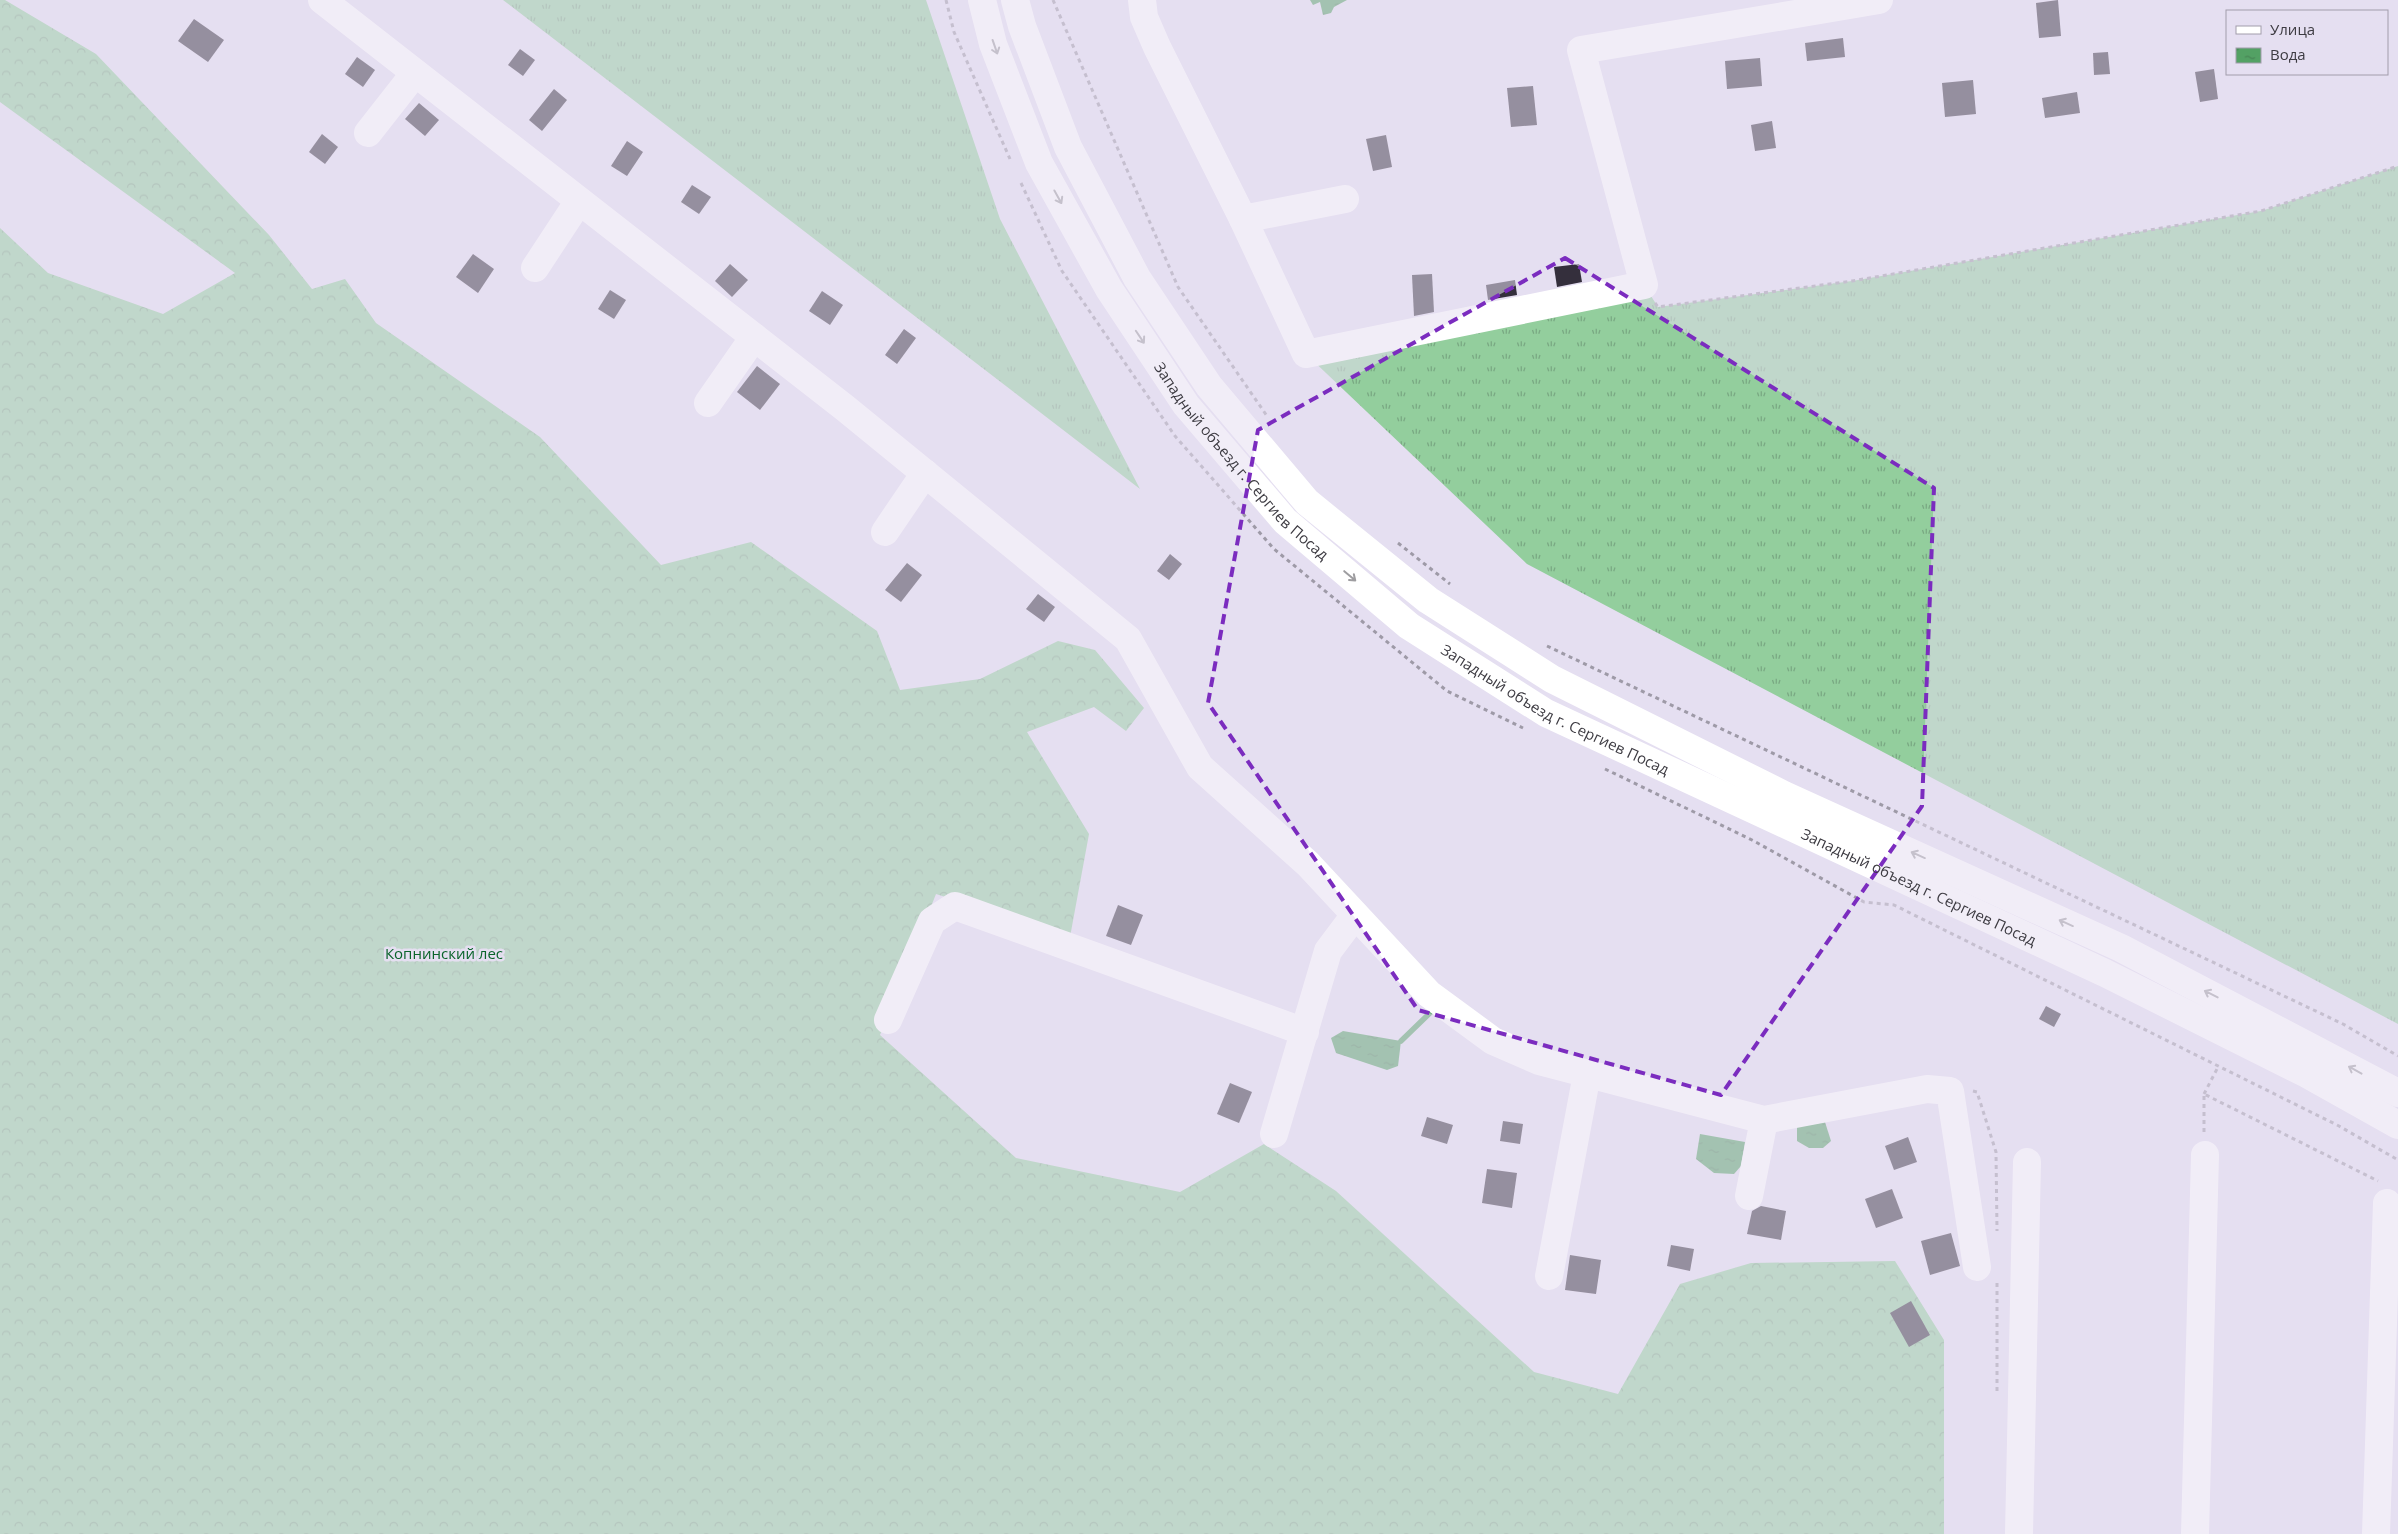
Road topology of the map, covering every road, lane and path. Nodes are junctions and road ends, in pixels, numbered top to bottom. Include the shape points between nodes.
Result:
1 (322, 0) edge
2 (982, 0) edge
3 (1015, 0) edge
4 (1053, 0) edge
5 (1142, 0) edge
6 (1879, 0) edge
7 (415, 73) junction
8 (368, 133) dead end
9 (2398, 166) edge
10 (1345, 199) dead end
11 (580, 201) junction
12 (1243, 219) junction
13 (535, 268) dead end
14 (1644, 285) junction
15 (754, 337) junction
16 (708, 403) dead end
17 (1269, 419) dead end
18 (925, 473) junction
19 (885, 532) dead end
20 (1394, 540) dead end
21 (1455, 588) dead end
22 (1544, 645) dead end
23 (1355, 914) junction
24 (2048, 983) dead end
25 (888, 1020) dead end
26 (1304, 1032) junction
27 (2398, 1056) edge
28 (2218, 1066) junction
29 (1587, 1074) junction
30 (1950, 1091) junction
31 (2398, 1093) edge
32 (2204, 1094) junction
33 (1764, 1120) junction
34 (2398, 1125) edge
35 (1274, 1134) dead end
36 (2205, 1154) joint
37 (2398, 1160) edge
38 (2027, 1162) dead end
39 (1749, 1196) dead end
40 (2387, 1203) joint
41 (1997, 1238) dead end
42 (1987, 1272) joint
43 (1549, 1276) dead end
44 (1997, 1400) dead end
45 (2019, 1534) edge
46 (2195, 1534) edge
47 (2376, 1534) edge

1 - 7 main road
2 -> 34 main road, Западный объезд г. Сергиев Посад via 993,44 1039,163 1109,289 1186,405 1284,521 1409,626 1546,713 2105,973 2307,1074
31 -> 3 main road, Западный объезд г. Сергиев Посад via 2121,948 1784,794 1552,679 1428,600 1307,502 1209,386 1137,278 1068,147
4 - 17 path via 1178,287
5 - 12 main road via 1144,17 1157,47
6 - 14 main road via 1581,50
7 - 8 main road
7 - 11 main road
9 - 14 path via 2261,211 1852,281 1658,307
10 - 12 main road
11 - 13 main road
11 - 15 main road
12 - 14 main road via 1306,354
15 - 16 main road
15 - 18 main road
18 - 19 main road
18 - 23 main road via 1128,639 1200,767 1308,864
20 - 21 path
22 - 27 path via 2343,1024
23 - 26 main road via 1328,951
23 - 29 main road via 1429,994 1493,1041 1539,1061
24 - 28 path
25 - 26 main road via 932,921 955,906
26 - 35 main road
28 - 32 path
28 - 37 path via 2339,1126
29 - 33 main road
29 - 43 main road
30 - 33 main road via 1927,1089
30 - 41 path via 1960,1088 1977,1092 1996,1152
30 - 42 main road
32 - 36 path
32 - 40 path via 2385,1185
33 - 39 main road
36 - 46 main road
38 - 45 main road
40 - 47 main road
42 - 44 path

